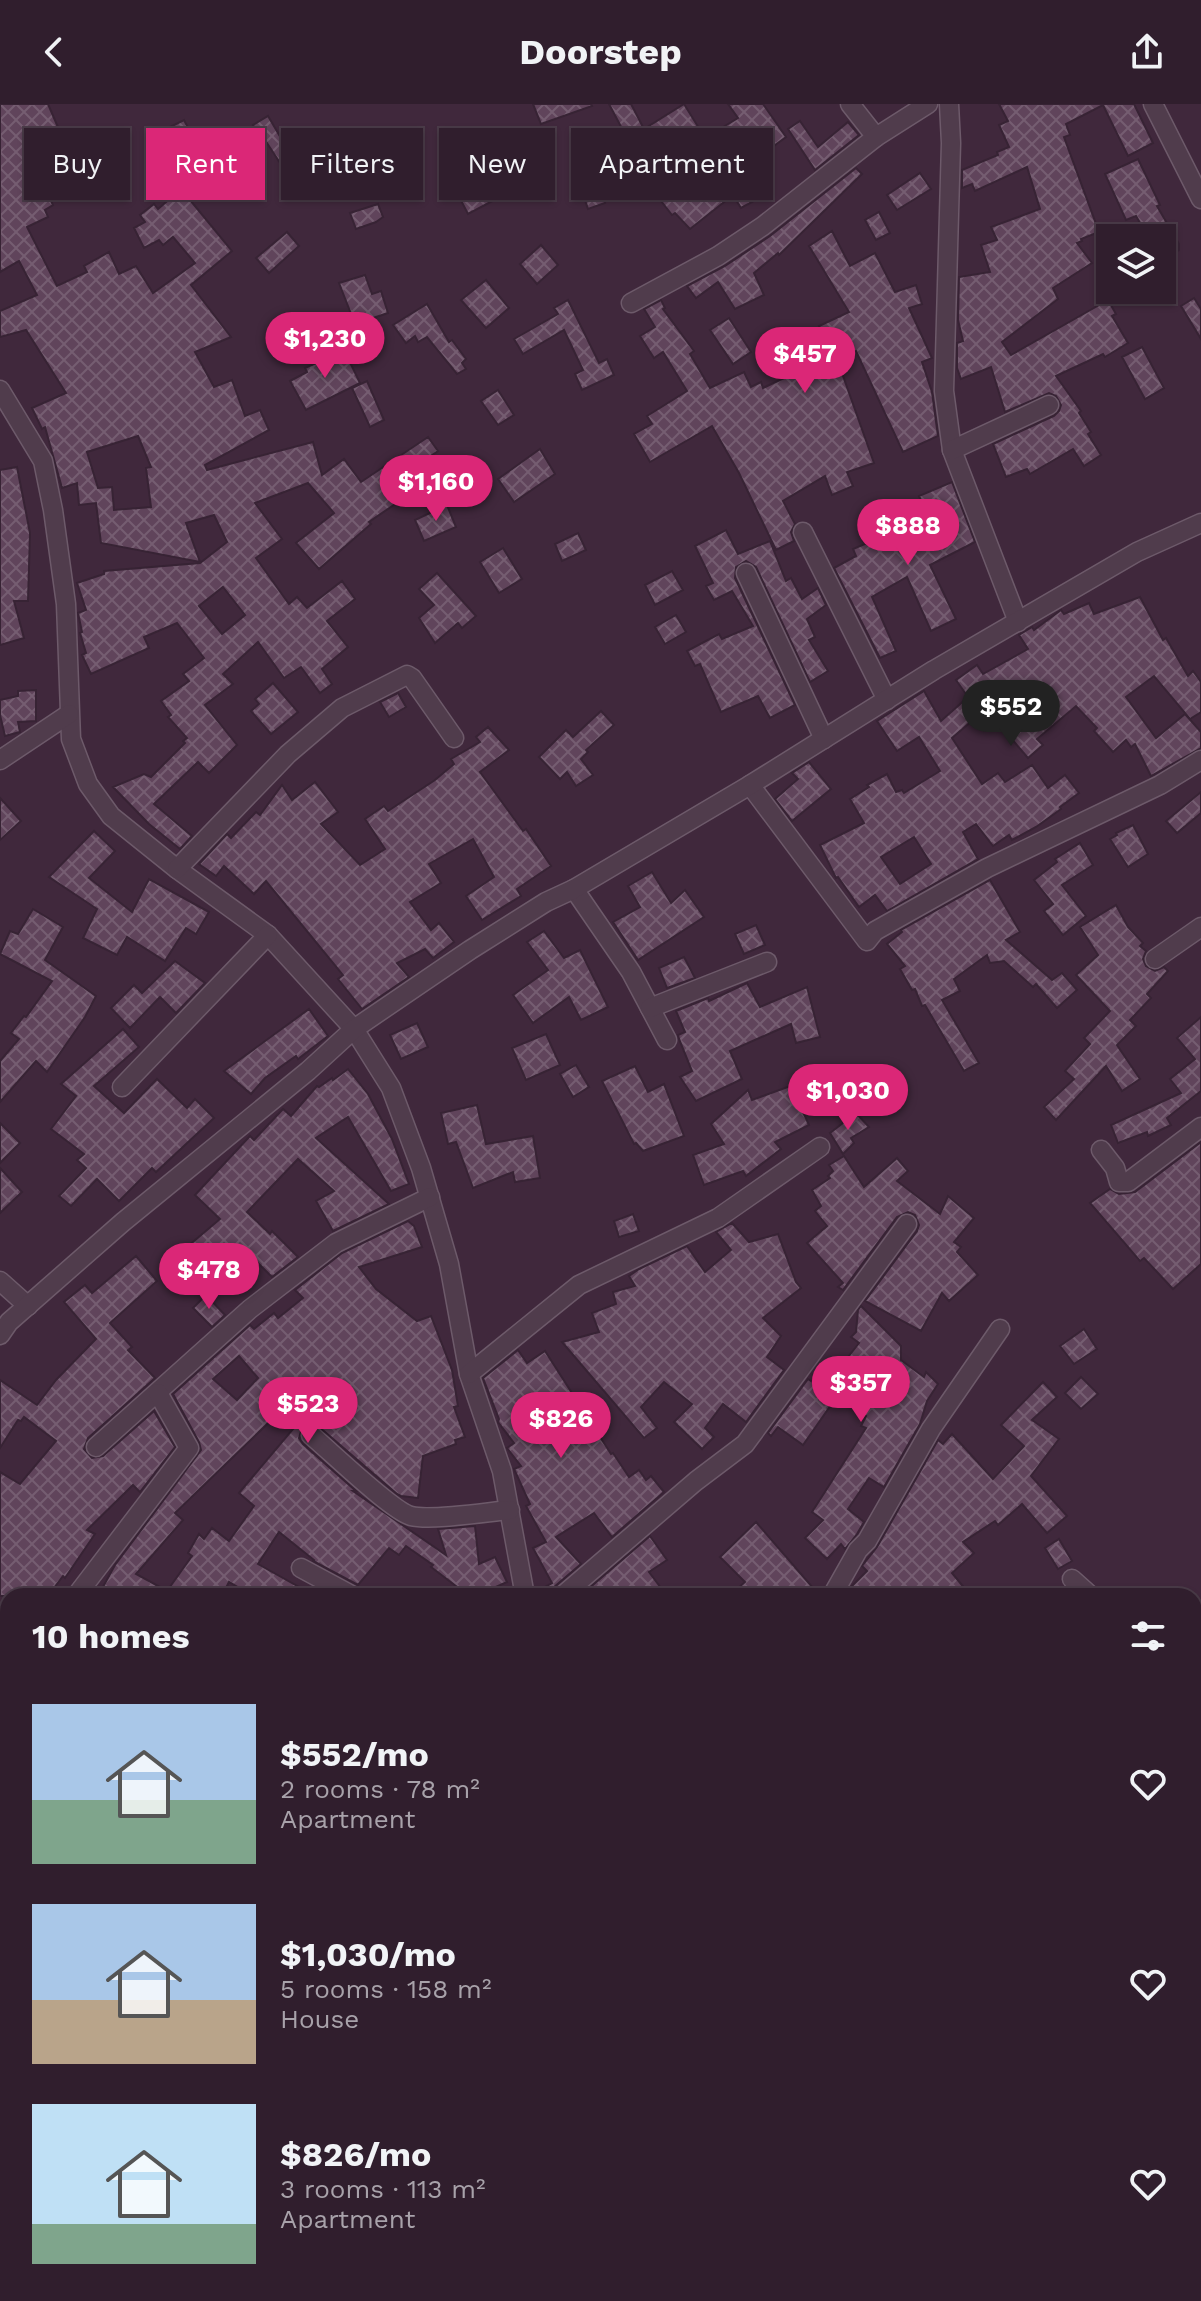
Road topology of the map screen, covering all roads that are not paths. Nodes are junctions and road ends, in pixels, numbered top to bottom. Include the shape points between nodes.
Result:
1 (850, 104) edge
2 (928, 104) edge
3 (949, 104) edge
4 (1153, 104) edge
5 (876, 137) junction
6 (1201, 199) edge
7 (631, 303) dead end
8 (0, 390) edge
9 (1049, 405) dead end
10 (952, 450) junction
11 (1201, 523) edge
12 (803, 532) dead end
13 (746, 573) dead end
14 (1018, 622) junction
15 (887, 700) junction
16 (69, 714) junction
17 (454, 738) dead end
18 (824, 739) junction
19 (0, 760) edge
20 (1201, 760) edge
21 (750, 785) junction
22 (177, 869) junction
23 (574, 889) junction
24 (1201, 927) edge
25 (268, 935) junction
26 (1155, 959) dead end
27 (767, 962) dead end
28 (650, 1008) junction
29 (354, 1029) junction
30 (667, 1040) dead end
31 (122, 1087) dead end
32 (1201, 1127) edge
33 (820, 1147) dead end
34 (1101, 1150) dead end
35 (430, 1197) junction
36 (907, 1224) dead end
37 (0, 1281) edge
38 (28, 1306) junction
39 (1000, 1329) dead end
40 (0, 1335) edge
41 (469, 1374) junction
42 (158, 1393) junction
43 (311, 1435) dead end
44 (96, 1447) dead end
45 (510, 1510) junction
46 (301, 1568) dead end
47 (1072, 1579) dead end
48 (82, 1588) edge
49 (338, 1588) edge
50 (524, 1588) edge
51 (571, 1588) edge
52 (837, 1588) edge
53 (1082, 1588) edge

1 - 5 street
2 - 5 street
3 - 10 street via 944,391
4 - 6 street
5 - 7 street via 763,226
8 - 16 street via 43,461 51,498 66,604
9 - 10 street
10 - 14 street
11 - 14 street via 1137,552
12 - 15 street
13 - 18 street
14 - 15 street
15 - 18 street
16 - 19 street
16 - 22 street via 71,739 88,784 111,816
17 - 22 street via 407,675 342,708 288,754
18 - 21 street
20 - 21 street via 987,868 875,931 867,941
21 - 23 street
22 - 25 street
23 - 28 street
23 - 29 street via 470,950
24 - 26 street
25 - 29 street
25 - 31 street
27 - 28 street
28 - 30 street
29 - 35 street via 391,1088
29 - 38 street
32 - 34 street via 1128,1182 1119,1182
33 - 41 street via 718,1218 579,1285
35 - 41 street via 449,1264
35 - 42 street via 336,1243 250,1309
36 - 51 street via 745,1444
37 - 38 street
38 - 40 street
39 - 52 street via 931,1429
41 - 45 street
42 - 44 street
42 - 48 street via 189,1448
43 - 45 street via 411,1516
45 - 50 street
46 - 49 street
47 - 53 street

